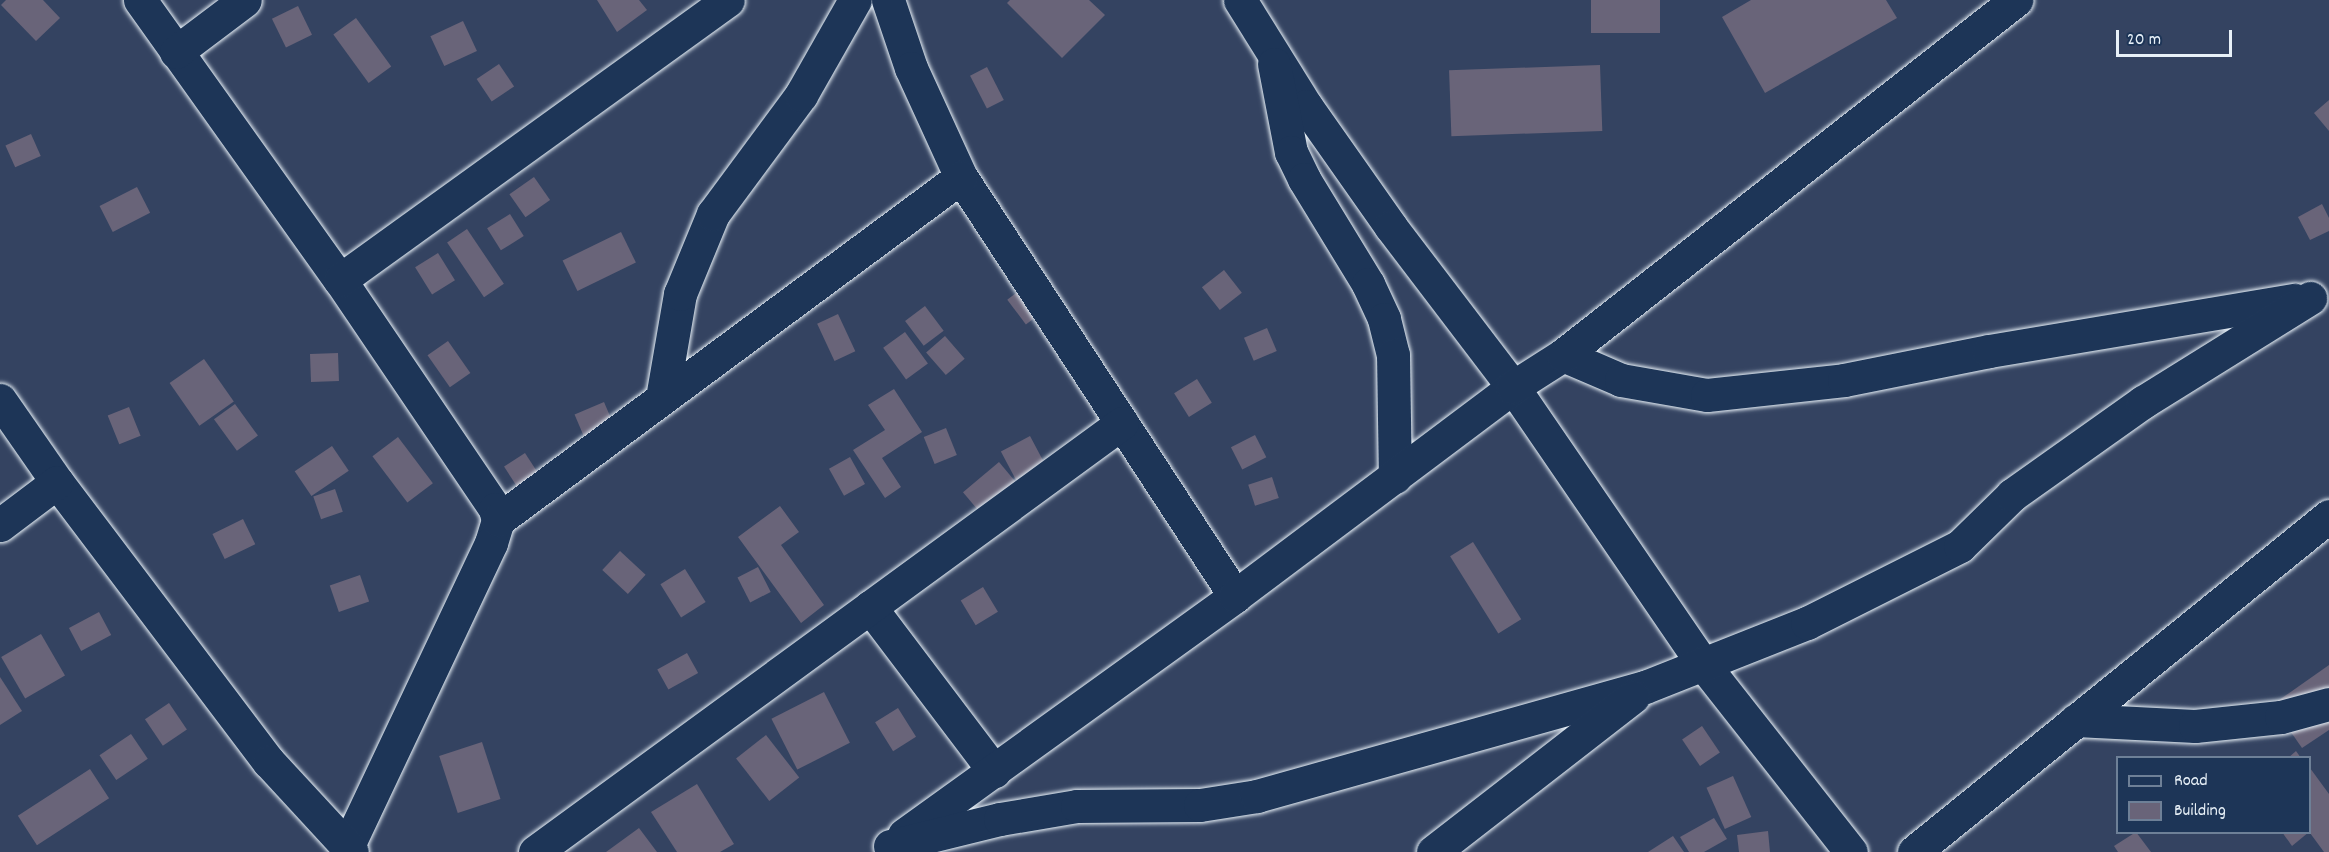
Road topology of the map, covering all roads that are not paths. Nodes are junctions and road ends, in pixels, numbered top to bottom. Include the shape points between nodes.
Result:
1 (140, 0) edge
2 (245, 0) edge
3 (728, 0) edge
4 (855, 0) edge
5 (888, 0) edge
6 (1240, 0) edge
7 (2016, 0) edge
8 (1272, 50) junction
9 (176, 52) junction
10 (961, 177) junction
11 (340, 280) junction
12 (2319, 295) edge
13 (1563, 355) junction
14 (1513, 387) junction
15 (662, 398) junction
16 (0, 400) edge
17 (1122, 423) junction
18 (1395, 477) junction
19 (57, 482) junction
20 (2329, 516) edge
21 (498, 520) junction
22 (0, 525) edge
23 (1236, 596) junction
24 (870, 607) junction
25 (1703, 664) junction
26 (1645, 687) junction
27 (2329, 704) edge
28 (2076, 720) junction
29 (994, 771) junction
30 (350, 849) edge
31 (885, 849) edge
32 (535, 852) edge
33 (1433, 852) edge
34 (1851, 852) edge
35 (1914, 852) edge

1 - 9 street
2 - 9 street
3 - 11 street
4 - 15 street via 801,95 713,214 680,294
5 - 10 street via 911,68
6 - 8 street
7 - 13 street
8 - 14 street via 1391,227
8 - 18 street via 1291,152 1368,284 1384,319 1393,355
9 - 11 street
10 - 15 street
10 - 17 street
11 - 21 street via 495,509
12 - 13 street via 1989,351 1844,380 1707,394 1622,380
12 - 25 street via 2143,402 2012,495 1960,546 1807,623
13 - 14 street
14 - 18 street
14 - 25 street
15 - 21 street
16 - 19 street
17 - 23 street
17 - 24 street
18 - 23 street
19 - 22 street
19 - 30 street via 269,762
20 - 28 street
21 - 30 street via 491,543
23 - 29 street
24 - 29 street
24 - 32 street
25 - 26 street
25 - 34 street
26 - 31 street via 1257,796 1200,805 1077,806 1000,819
26 - 33 street
27 - 28 street via 2281,717 2194,726
28 - 35 street
29 - 31 street

